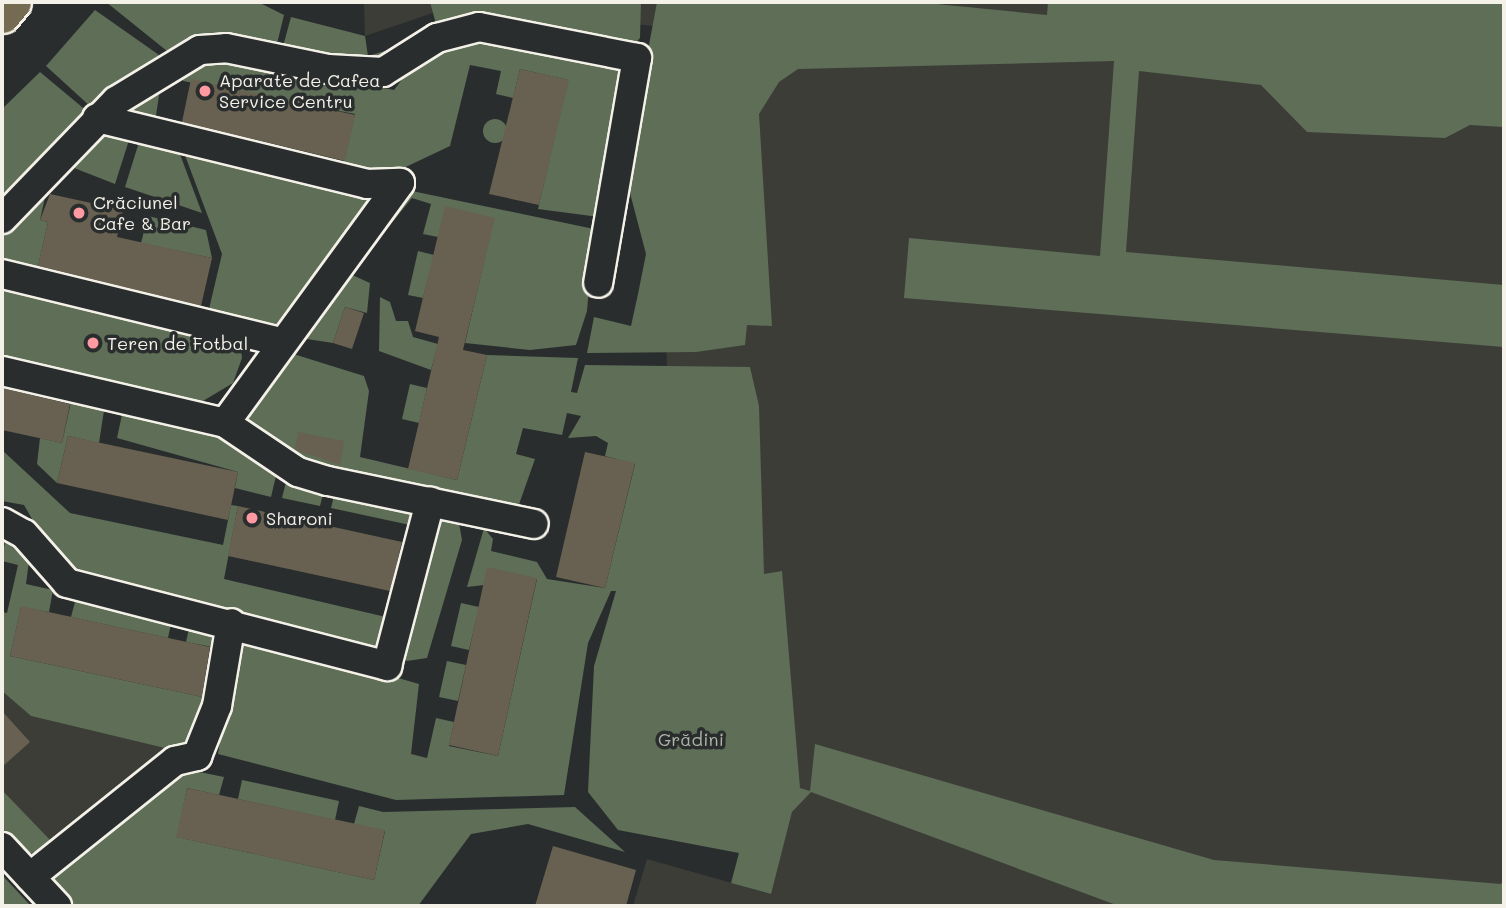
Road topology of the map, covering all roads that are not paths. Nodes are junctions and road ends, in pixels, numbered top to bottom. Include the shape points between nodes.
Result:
1 (13, 2) edge
2 (2, 15) edge
3 (97, 118) junction
4 (2, 219) edge
5 (2, 274) edge
6 (598, 283) dead end
7 (280, 342) junction
8 (2, 371) edge
9 (225, 423) junction
10 (430, 502) junction
11 (2, 522) edge
12 (534, 524) dead end
13 (231, 623) junction
14 (2, 847) edge
15 (30, 877) junction
16 (57, 906) edge

1 - 2 main road
3 - 4 street
3 - 6 street via 139,84 200,50 383,72 437,38 479,27 637,58
3 - 7 street via 368,184 400,183
5 - 7 street
7 - 9 street
8 - 9 street
9 - 10 street via 298,472
10 - 12 street
10 - 13 street via 387,666
11 - 13 street via 24,534 67,583
13 - 15 street via 217,706 197,756 175,761
14 - 15 street
15 - 16 street

